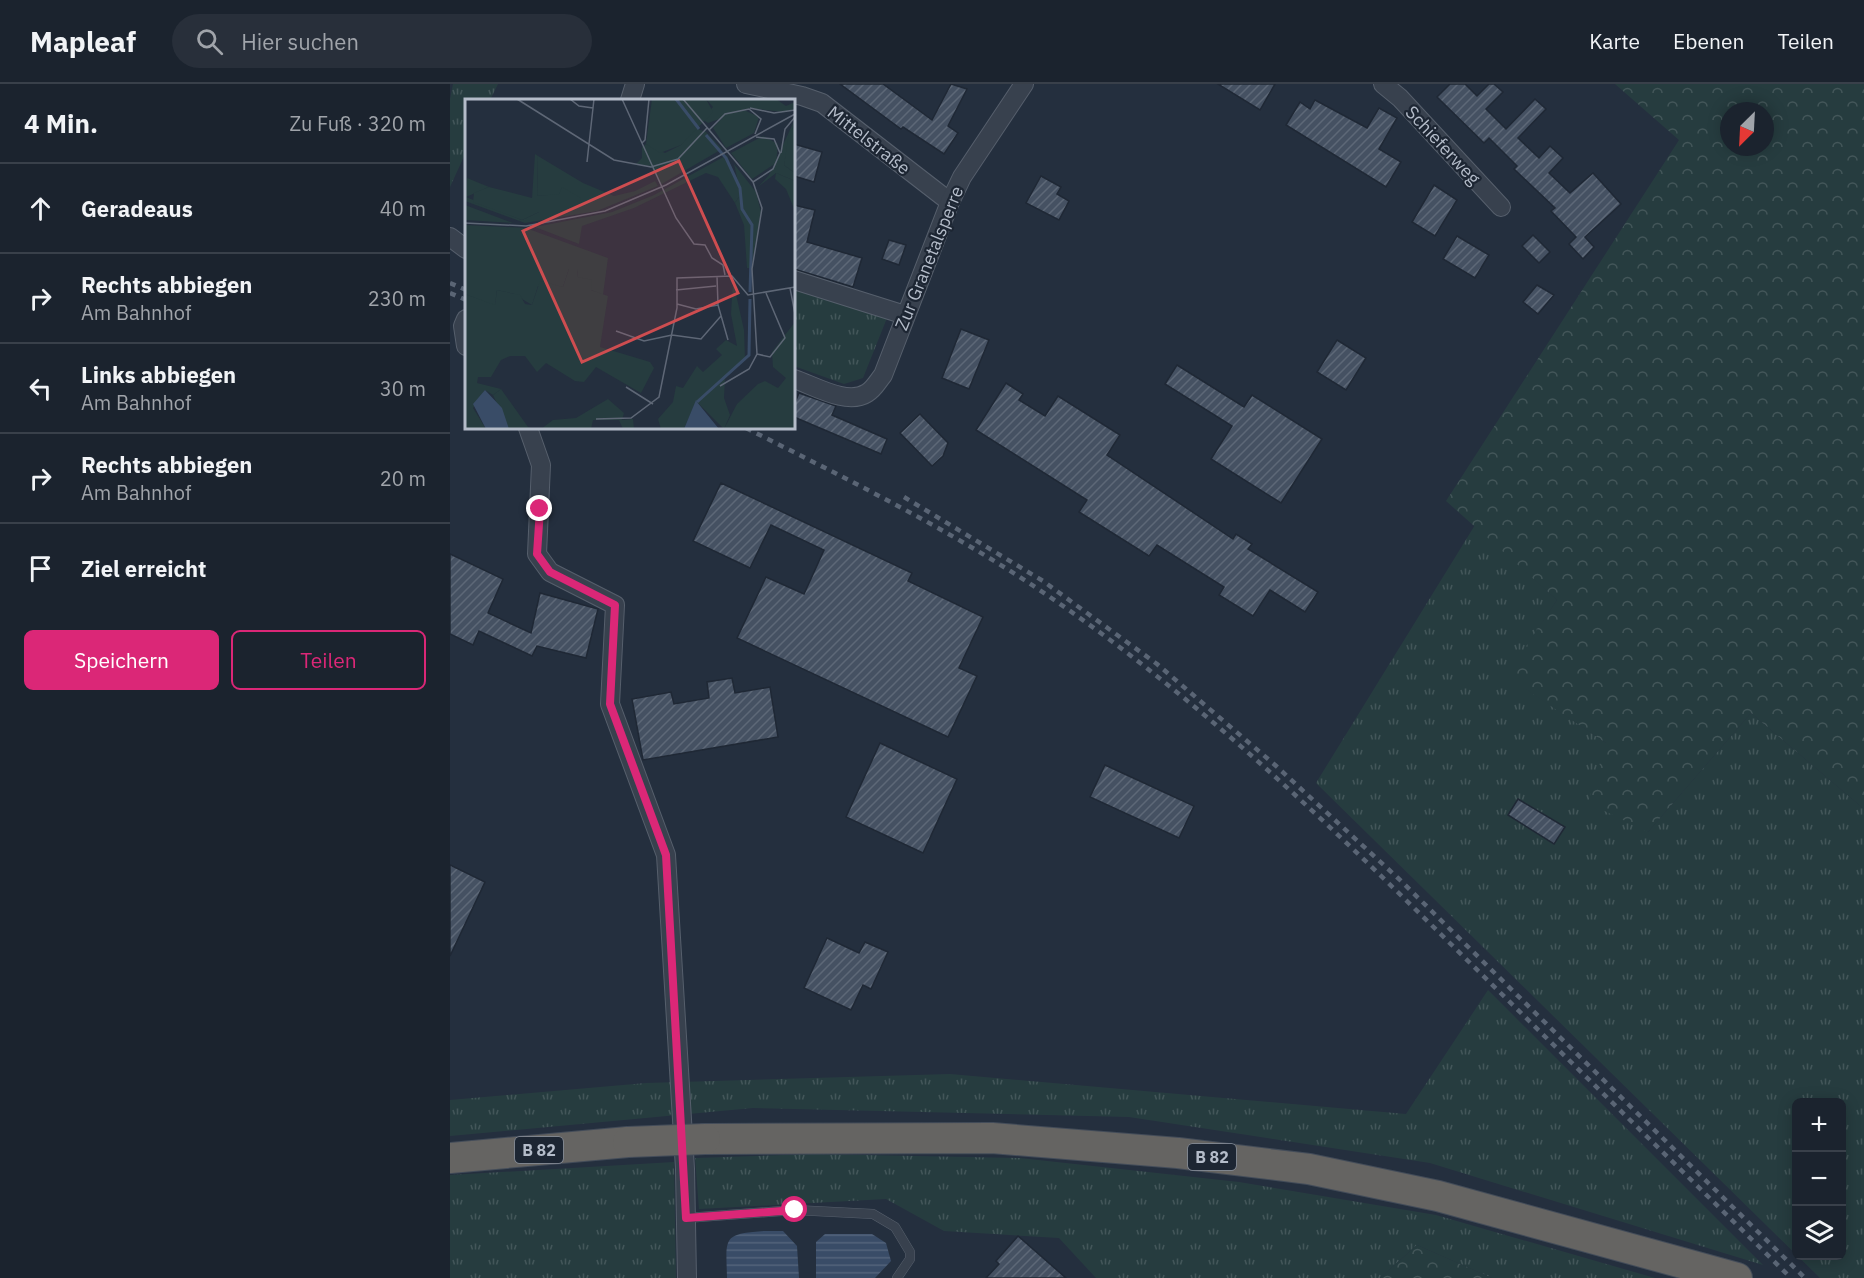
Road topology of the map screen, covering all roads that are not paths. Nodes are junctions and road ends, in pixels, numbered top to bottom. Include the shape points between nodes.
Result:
1 (635, 84) edge
2 (746, 84) edge
3 (1024, 84) edge
4 (1383, 84) edge
5 (630, 99) edge
6 (950, 202) junction
7 (1501, 207) dead end
8 (450, 237) edge
9 (465, 248) edge
10 (795, 280) edge
11 (905, 315) junction
12 (465, 321) edge
13 (465, 339) edge
14 (795, 379) edge
15 (528, 429) edge
16 (450, 1158) edge
17 (686, 1218) junction
18 (687, 1278) edge
19 (897, 1278) edge
20 (1737, 1278) edge

1 - 5 street
2 - 6 street, Mittelstraße via 822,103
3 - 6 street, Zur Granetalsperre via 962,177
4 - 7 street, Schieferweg
6 - 11 street, Zur Granetalsperre
8 - 9 street
10 - 11 street
11 - 14 street, Zur Granetalsperre via 883,375 870,392 859,398
12 - 13 street
15 - 17 street via 541,465 537,554 550,572 615,605 610,704 666,855
16 - 20 highway, B 82, bridge via 705,1139 992,1138 1178,1153 1309,1169 1438,1196
17 - 18 street
17 - 19 lane via 795,1210 873,1214 895,1227 910,1252 910,1259

